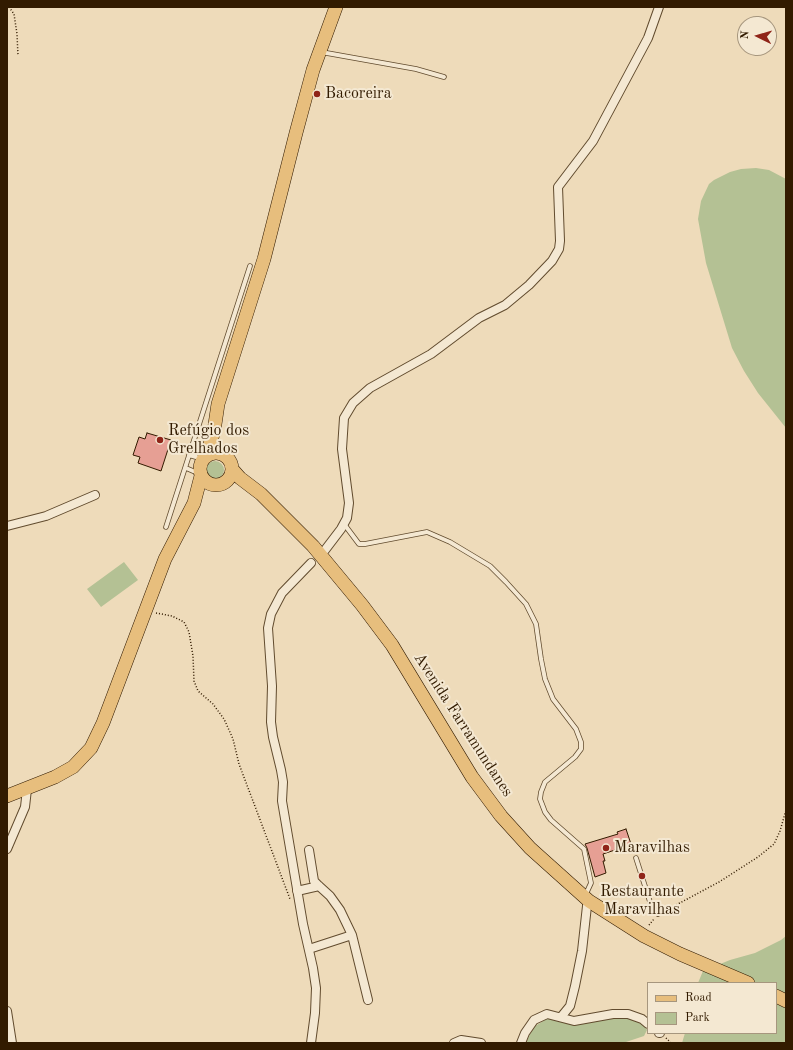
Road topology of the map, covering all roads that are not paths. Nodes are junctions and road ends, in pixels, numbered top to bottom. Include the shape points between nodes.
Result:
1 (336, 7) edge
2 (659, 7) edge
3 (319, 52) junction
4 (444, 77) dead end
5 (250, 266) dead end
6 (215, 424) junction
7 (189, 455) junction
8 (226, 456) junction
9 (205, 458) junction
10 (186, 468) junction
11 (232, 469) junction
12 (201, 475) junction
13 (221, 484) junction
14 (252, 488) junction
15 (95, 496) dead end
16 (186, 517) junction
17 (344, 524) junction
18 (7, 526) edge
19 (166, 527) dead end
20 (325, 550) dead end
21 (311, 563) dead end
22 (27, 789) junction
23 (7, 796) edge
24 (7, 849) edge
25 (309, 850) dead end
26 (636, 858) dead end
27 (319, 886) junction
28 (297, 891) junction
29 (587, 899) junction
30 (658, 914) road end
31 (352, 935) junction
32 (309, 949) junction
33 (746, 982) edge
34 (777, 996) edge
35 (368, 1000) dead end
36 (786, 1001) edge
37 (7, 1012) edge
38 (561, 1017) junction
39 (647, 1023) edge
40 (12, 1043) edge
41 (311, 1043) edge
42 (454, 1043) edge
43 (481, 1043) edge
44 (521, 1043) edge

1 - 3 main road
2 - 17 street via 648,38 593,141 558,187 560,241 552,260 505,305 479,318 431,354 370,388 353,403 344,418 342,449 349,502
3 - 4 lane via 416,69
3 - 6 main road via 264,259 218,404
5 - 7 lane
6 - 8 main road via 217,437
6 - 9 main road
7 - 9 lane
7 - 10 lane
8 - 9 main road via 216,453
8 - 11 main road
9 - 12 main road via 200,466
10 - 12 lane
10 - 19 lane
11 - 13 main road via 230,477
11 - 14 main road, Avenida Farramundanes
12 - 13 main road via 205,482
12 - 16 main road via 194,503
13 - 14 main road
13 - 16 main road
14 - 29 main road, Avenida Farramundanes via 313,546 362,605 392,645 472,777 501,816 530,848
15 - 18 street via 46,516
16 - 22 main road via 165,559 104,723 91,748 72,767
17 - 20 street
17 - 29 lane via 359,544 427,532 450,542 490,566 526,604 536,624 541,659 553,698 576,729 581,742 581,749 575,757 545,782 540,800 551,820 584,849 591,883
21 - 28 street via 282,592 271,614 268,628 272,686 271,722 282,776 282,801
22 - 23 main road
22 - 24 street via 25,807
25 - 27 street via 314,881
26 - 30 lane via 651,905
27 - 28 street
27 - 31 street via 340,910
28 - 32 street
29 - 33 main road, Avenida Farramundanes via 644,936
29 - 38 street via 582,951 575,986 570,1006
31 - 32 street
31 - 35 street
32 - 41 street via 316,988
34 - 36 main road
37 - 40 street
38 - 39 street via 574,1021 628,1014
38 - 44 street via 547,1014 534,1020
42 - 43 street via 461,1040

